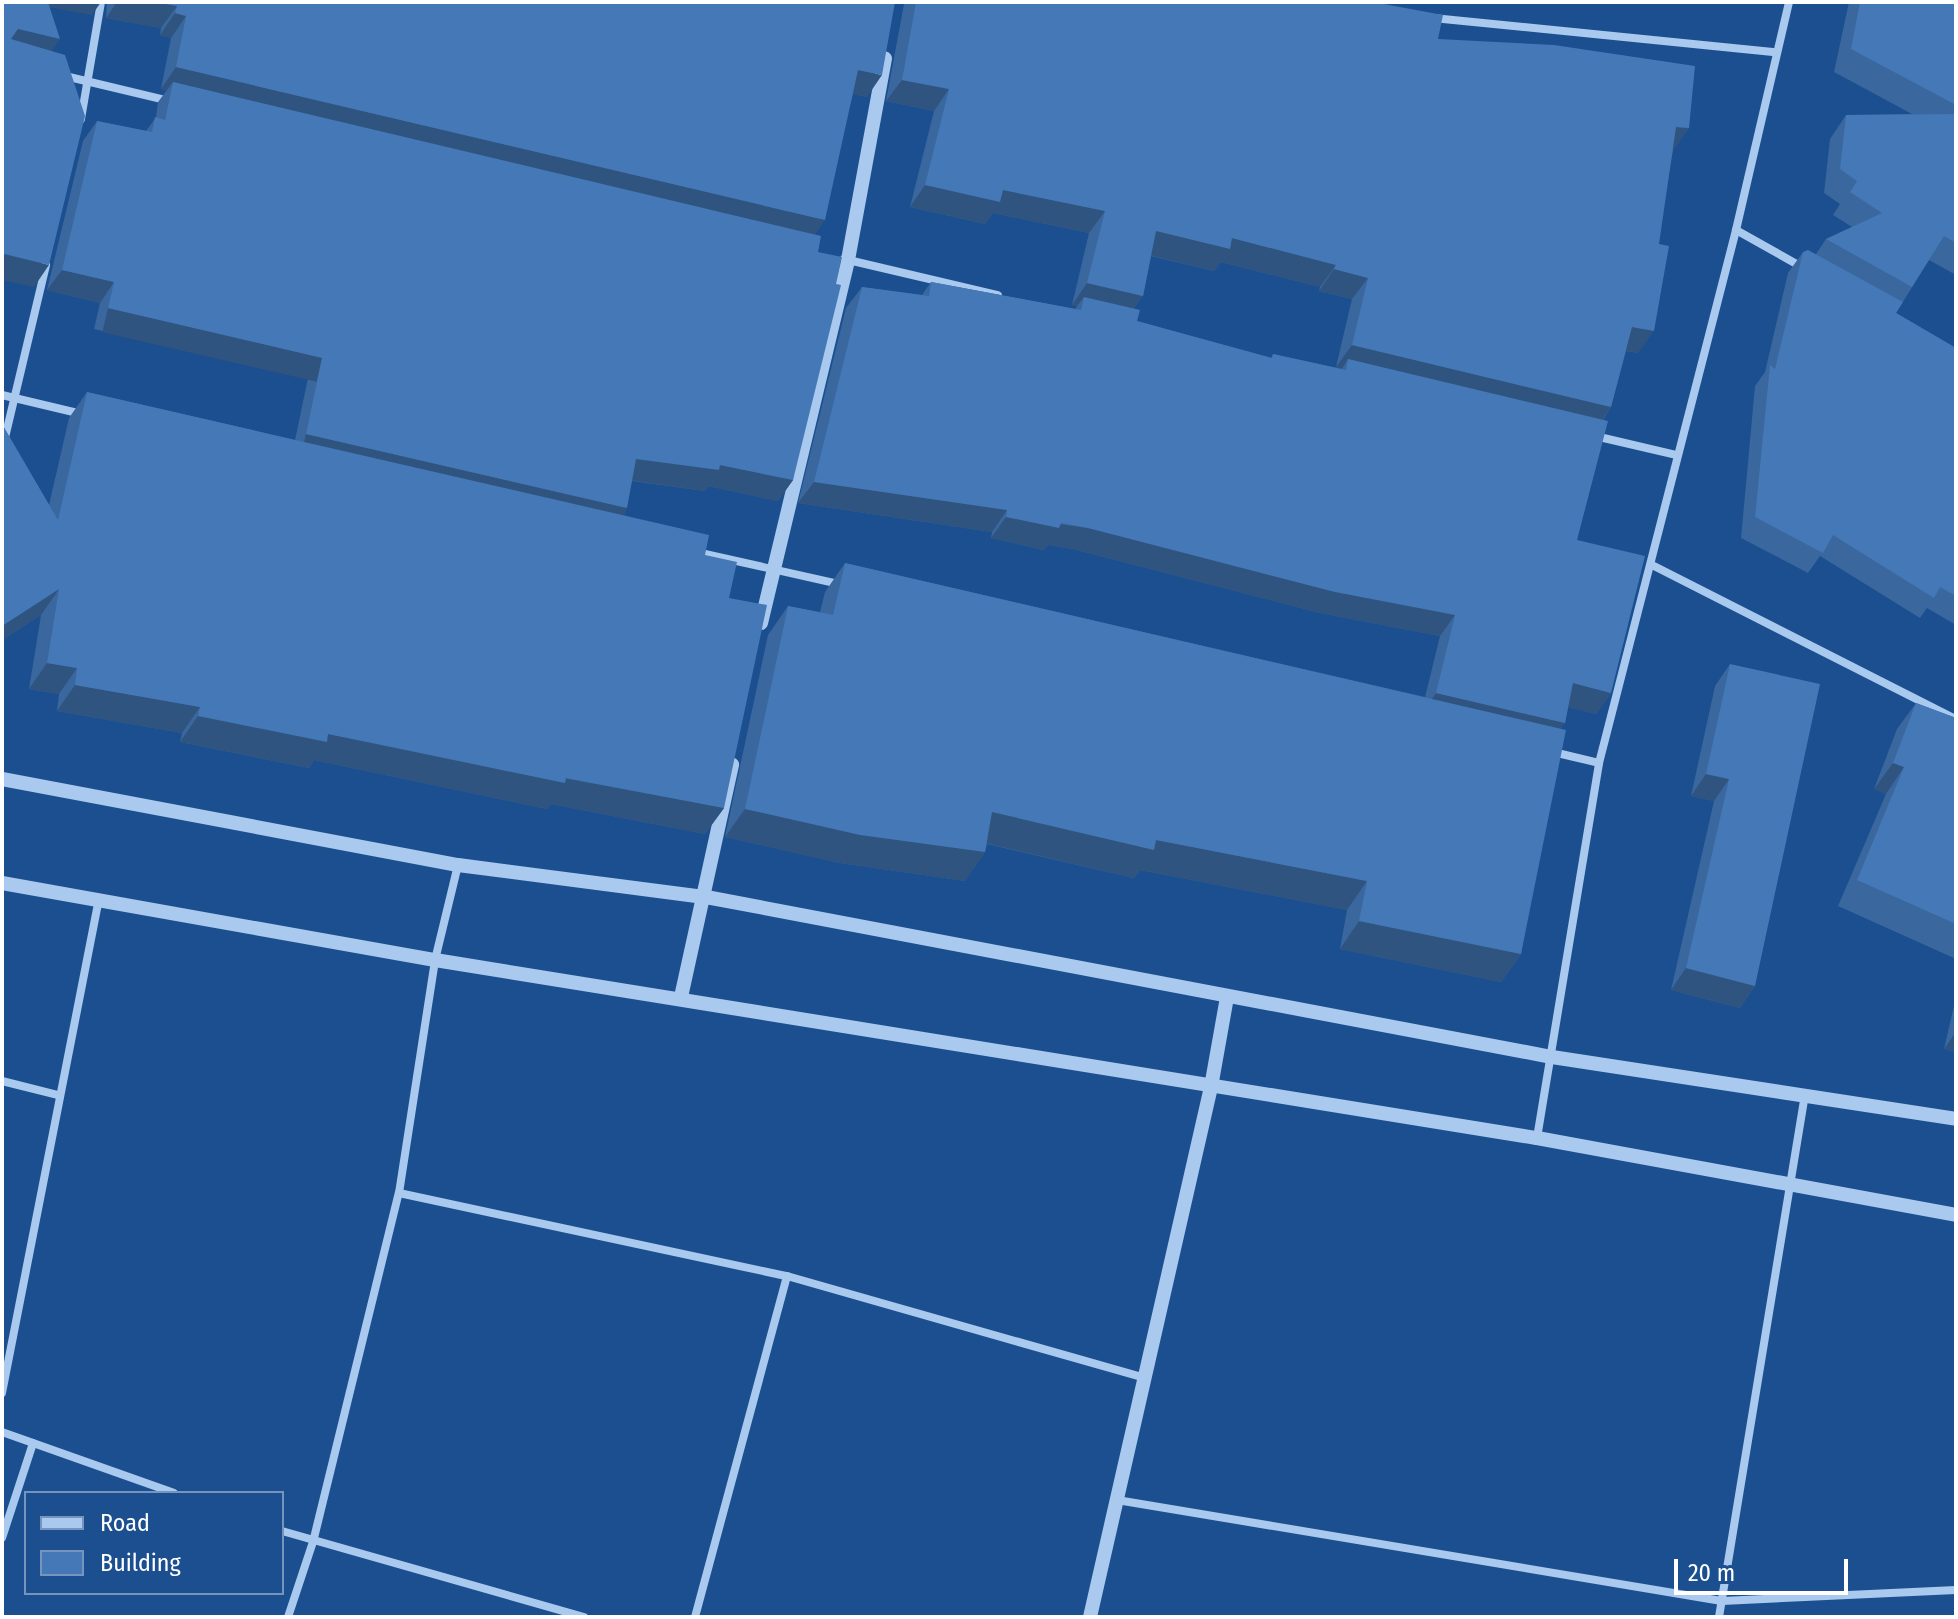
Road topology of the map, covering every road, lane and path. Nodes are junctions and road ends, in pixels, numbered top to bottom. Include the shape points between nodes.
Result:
1 (101, 2) edge
2 (1789, 2) edge
3 (1415, 16) edge
4 (887, 43) edge
5 (1775, 52) junction
6 (46, 70) edge
7 (90, 82) junction
8 (183, 104) edge
9 (79, 128) edge
10 (1736, 230) junction
11 (50, 248) edge
12 (832, 256) edge
13 (848, 260) junction
14 (1819, 276) edge
15 (1017, 299) edge
16 (2, 395) edge
17 (13, 398) junction
18 (91, 416) edge
19 (1584, 434) edge
20 (2, 450) edge
21 (1676, 455) junction
22 (679, 548) edge
23 (1652, 565) junction
24 (772, 569) junction
25 (848, 587) edge
26 (756, 647) edge
27 (1956, 719) edge
28 (737, 741) edge
29 (1538, 748) edge
30 (1599, 763) junction
31 (2, 779) edge
32 (458, 865) junction
33 (2, 883) edge
34 (706, 897) junction
35 (98, 904) junction
36 (435, 960) junction
37 (681, 997) junction
38 (1227, 997) junction
39 (1552, 1057) junction
40 (2, 1081) edge
41 (1211, 1087) junction
42 (1805, 1093) junction
43 (58, 1095) junction
44 (1956, 1119) edge
45 (1537, 1138) junction
46 (1792, 1186) junction
47 (399, 1193) junction
48 (1956, 1215) edge
49 (787, 1276) junction
50 (1146, 1378) junction
51 (2, 1393) edge
52 (2, 1432) edge
53 (33, 1443) junction
54 (168, 1491) edge
55 (1117, 1500) junction
56 (284, 1532) edge
57 (2, 1538) edge
58 (313, 1542) junction
59 (1956, 1590) edge
60 (1722, 1601) junction
61 (288, 1617) edge
62 (584, 1617) edge
63 (695, 1617) edge
64 (1090, 1617) edge
65 (1719, 1617) edge

1 - 7 street
2 - 5 street
3 - 5 street
4 - 13 street
5 - 10 street
6 - 7 street
7 - 8 street
7 - 9 street
10 - 14 street
10 - 21 street
11 - 17 street
12 - 13 street
13 - 15 street
13 - 24 street
16 - 17 street
17 - 18 street
17 - 20 street
19 - 21 street
21 - 23 street
22 - 24 street
23 - 27 street
23 - 30 street
24 - 25 street
24 - 26 street
28 - 34 street
29 - 30 street
30 - 39 street
31 - 32 street
32 - 34 street
32 - 36 street
33 - 35 street
34 - 37 street
34 - 38 street
35 - 36 street
35 - 43 street
36 - 37 street
36 - 47 street
37 - 41 street
38 - 39 street
38 - 41 street
39 - 42 street
39 - 45 street
40 - 43 street
41 - 45 street
41 - 50 street
42 - 44 street
42 - 46 street
43 - 51 street
45 - 46 street
46 - 48 street
46 - 60 street
47 - 49 street
47 - 58 street
49 - 50 street
49 - 63 street
50 - 55 street
52 - 53 street
53 - 54 street
53 - 57 street
55 - 60 street
55 - 64 street
56 - 58 street
58 - 61 street
58 - 62 street
59 - 60 street
60 - 65 street

